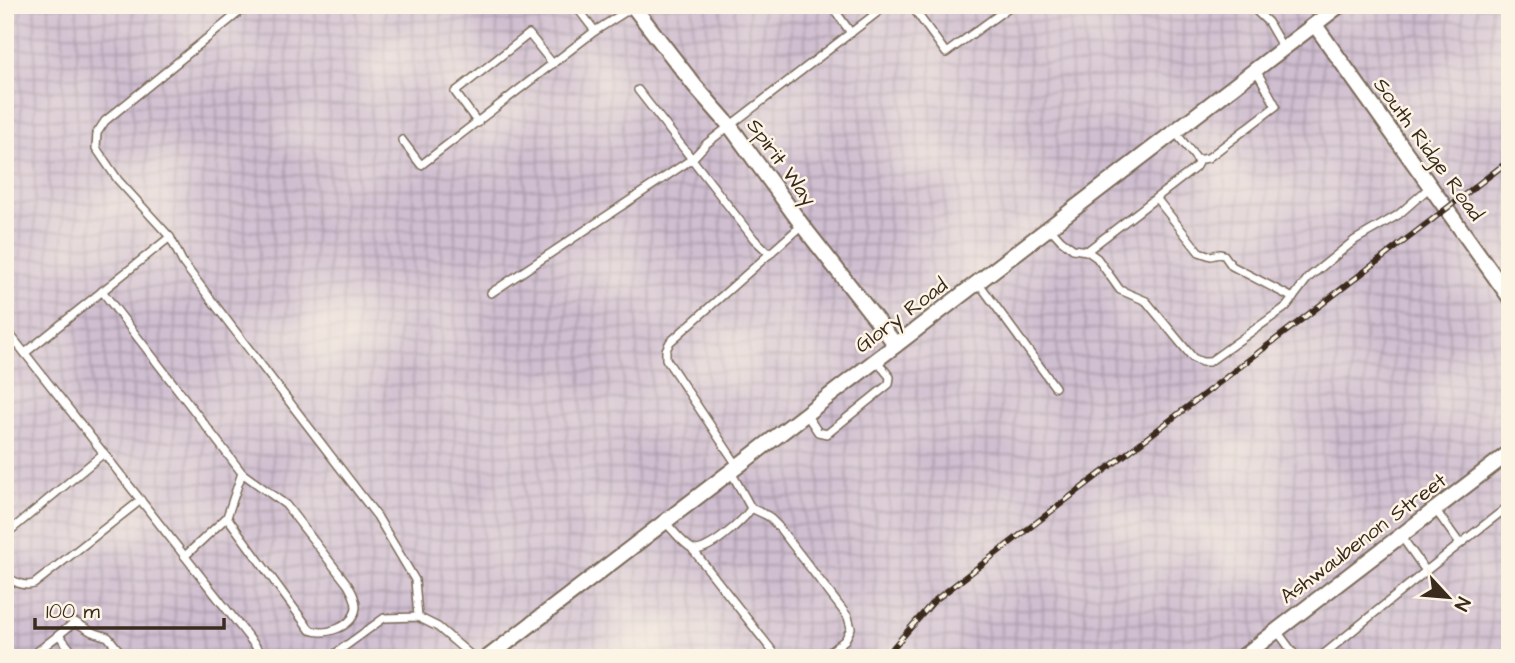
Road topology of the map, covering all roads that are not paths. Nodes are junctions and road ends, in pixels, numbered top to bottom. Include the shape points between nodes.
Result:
1 (248, 5) edge
2 (575, 5) edge
3 (831, 5) edge
4 (887, 5) edge
5 (911, 5) edge
6 (1012, 5) edge
7 (1251, 5) edge
8 (1340, 5) edge
9 (633, 6) edge
10 (1319, 15) edge
11 (596, 31) junction
12 (851, 33) junction
13 (1284, 49) junction
14 (552, 64) junction
15 (1256, 70) junction
16 (638, 90) dead end
17 (478, 123) junction
18 (730, 126) junction
19 (1175, 132) junction
20 (402, 140) dead end
21 (692, 159) junction
22 (1196, 160) junction
23 (1430, 187) junction
24 (1156, 198) junction
25 (802, 225) junction
26 (1050, 228) junction
27 (170, 237) junction
28 (1087, 251) junction
29 (770, 254) junction
30 (978, 282) junction
31 (102, 291) junction
32 (491, 293) dead end
33 (1510, 297) edge
34 (1293, 298) junction
35 (5, 328) edge
36 (896, 345) junction
37 (25, 353) junction
38 (876, 360) junction
39 (1055, 387) dead end
40 (806, 414) junction
41 (1510, 452) edge
42 (104, 453) junction
43 (734, 469) junction
44 (242, 473) junction
45 (141, 500) junction
46 (1510, 505) edge
47 (751, 508) junction
48 (1435, 509) junction
49 (227, 517) junction
50 (665, 522) junction
51 (5, 535) edge
52 (1401, 536) junction
53 (1460, 544) junction
54 (693, 549) junction
55 (185, 556) junction
56 (1426, 571) junction
57 (5, 573) edge
58 (418, 617) junction
59 (1277, 630) junction
60 (59, 635) junction
61 (1324, 654) dead end
62 (1247, 656) edge
63 (35, 658) edge
64 (77, 658) edge
65 (125, 658) edge
66 (265, 658) edge
67 (329, 658) edge
68 (474, 658) edge
69 (487, 658) edge
70 (778, 658) edge
71 (822, 658) edge
72 (1297, 658) edge

1 - 27 lane via 105,121 97,133 96,148 118,180
2 - 11 lane
3 - 12 lane
4 - 12 lane
5 - 6 lane via 946,53
7 - 13 lane
8 - 10 street, Glory Road
9 - 11 lane
9 - 18 street, Spirit Way
10 - 13 street, Glory Road
10 - 23 street, South Ridge Road
11 - 14 lane
12 - 18 lane
13 - 15 street, Glory Road
14 - 17 lane
14 - 17 lane via 529,34 455,92
15 - 19 street, Glory Road
15 - 22 lane via 1276,106 1208,158
16 - 21 lane
17 - 20 lane via 421,165
18 - 21 lane
18 - 25 street, Spirit Way
19 - 22 lane
19 - 26 street, Glory Road
21 - 29 lane
21 - 32 lane
22 - 24 lane via 1195,168
23 - 33 street, South Ridge Road
23 - 34 lane via 1308,278
24 - 28 lane
24 - 34 lane via 1199,252 1224,256 1233,266
25 - 29 lane
25 - 36 street, Spirit Way
26 - 28 lane via 1073,249
26 - 30 street, Glory Road
27 - 31 lane
27 - 58 lane via 183,263 377,516 415,580
28 - 34 lane via 1119,290 1146,301 1202,362 1209,362
29 - 43 lane via 666,350 666,359
30 - 36 street, Glory Road
30 - 39 lane
31 - 37 lane
31 - 44 lane
35 - 37 lane
36 - 38 street, Glory Road
37 - 42 lane
38 - 40 street, Glory Road
38 - 40 lane via 890,377 889,384 827,434 818,432
40 - 43 street, Glory Road
41 - 48 street, Ashwaubenon Street
42 - 45 lane
42 - 51 lane
43 - 47 lane
43 - 50 street, Glory Road
44 - 49 lane
44 - 49 lane via 286,505 348,585 355,598 351,619 337,629 310,630
45 - 55 lane
45 - 57 lane via 34,584 21,584
46 - 53 lane
47 - 54 lane via 708,547
47 - 71 lane via 778,526 848,617 851,628 845,640
48 - 52 street, Ashwaubenon Street
48 - 53 lane
49 - 55 lane
50 - 54 lane
50 - 69 street, Glory Road
52 - 56 lane
52 - 59 street, Ashwaubenon Street
53 - 56 lane
54 - 70 lane
55 - 66 lane
56 - 61 lane
58 - 67 lane via 384,618
58 - 68 lane via 438,626
59 - 62 street, Ashwaubenon Street
59 - 72 lane
60 - 63 lane
60 - 64 lane
60 - 65 lane via 75,622 107,637

